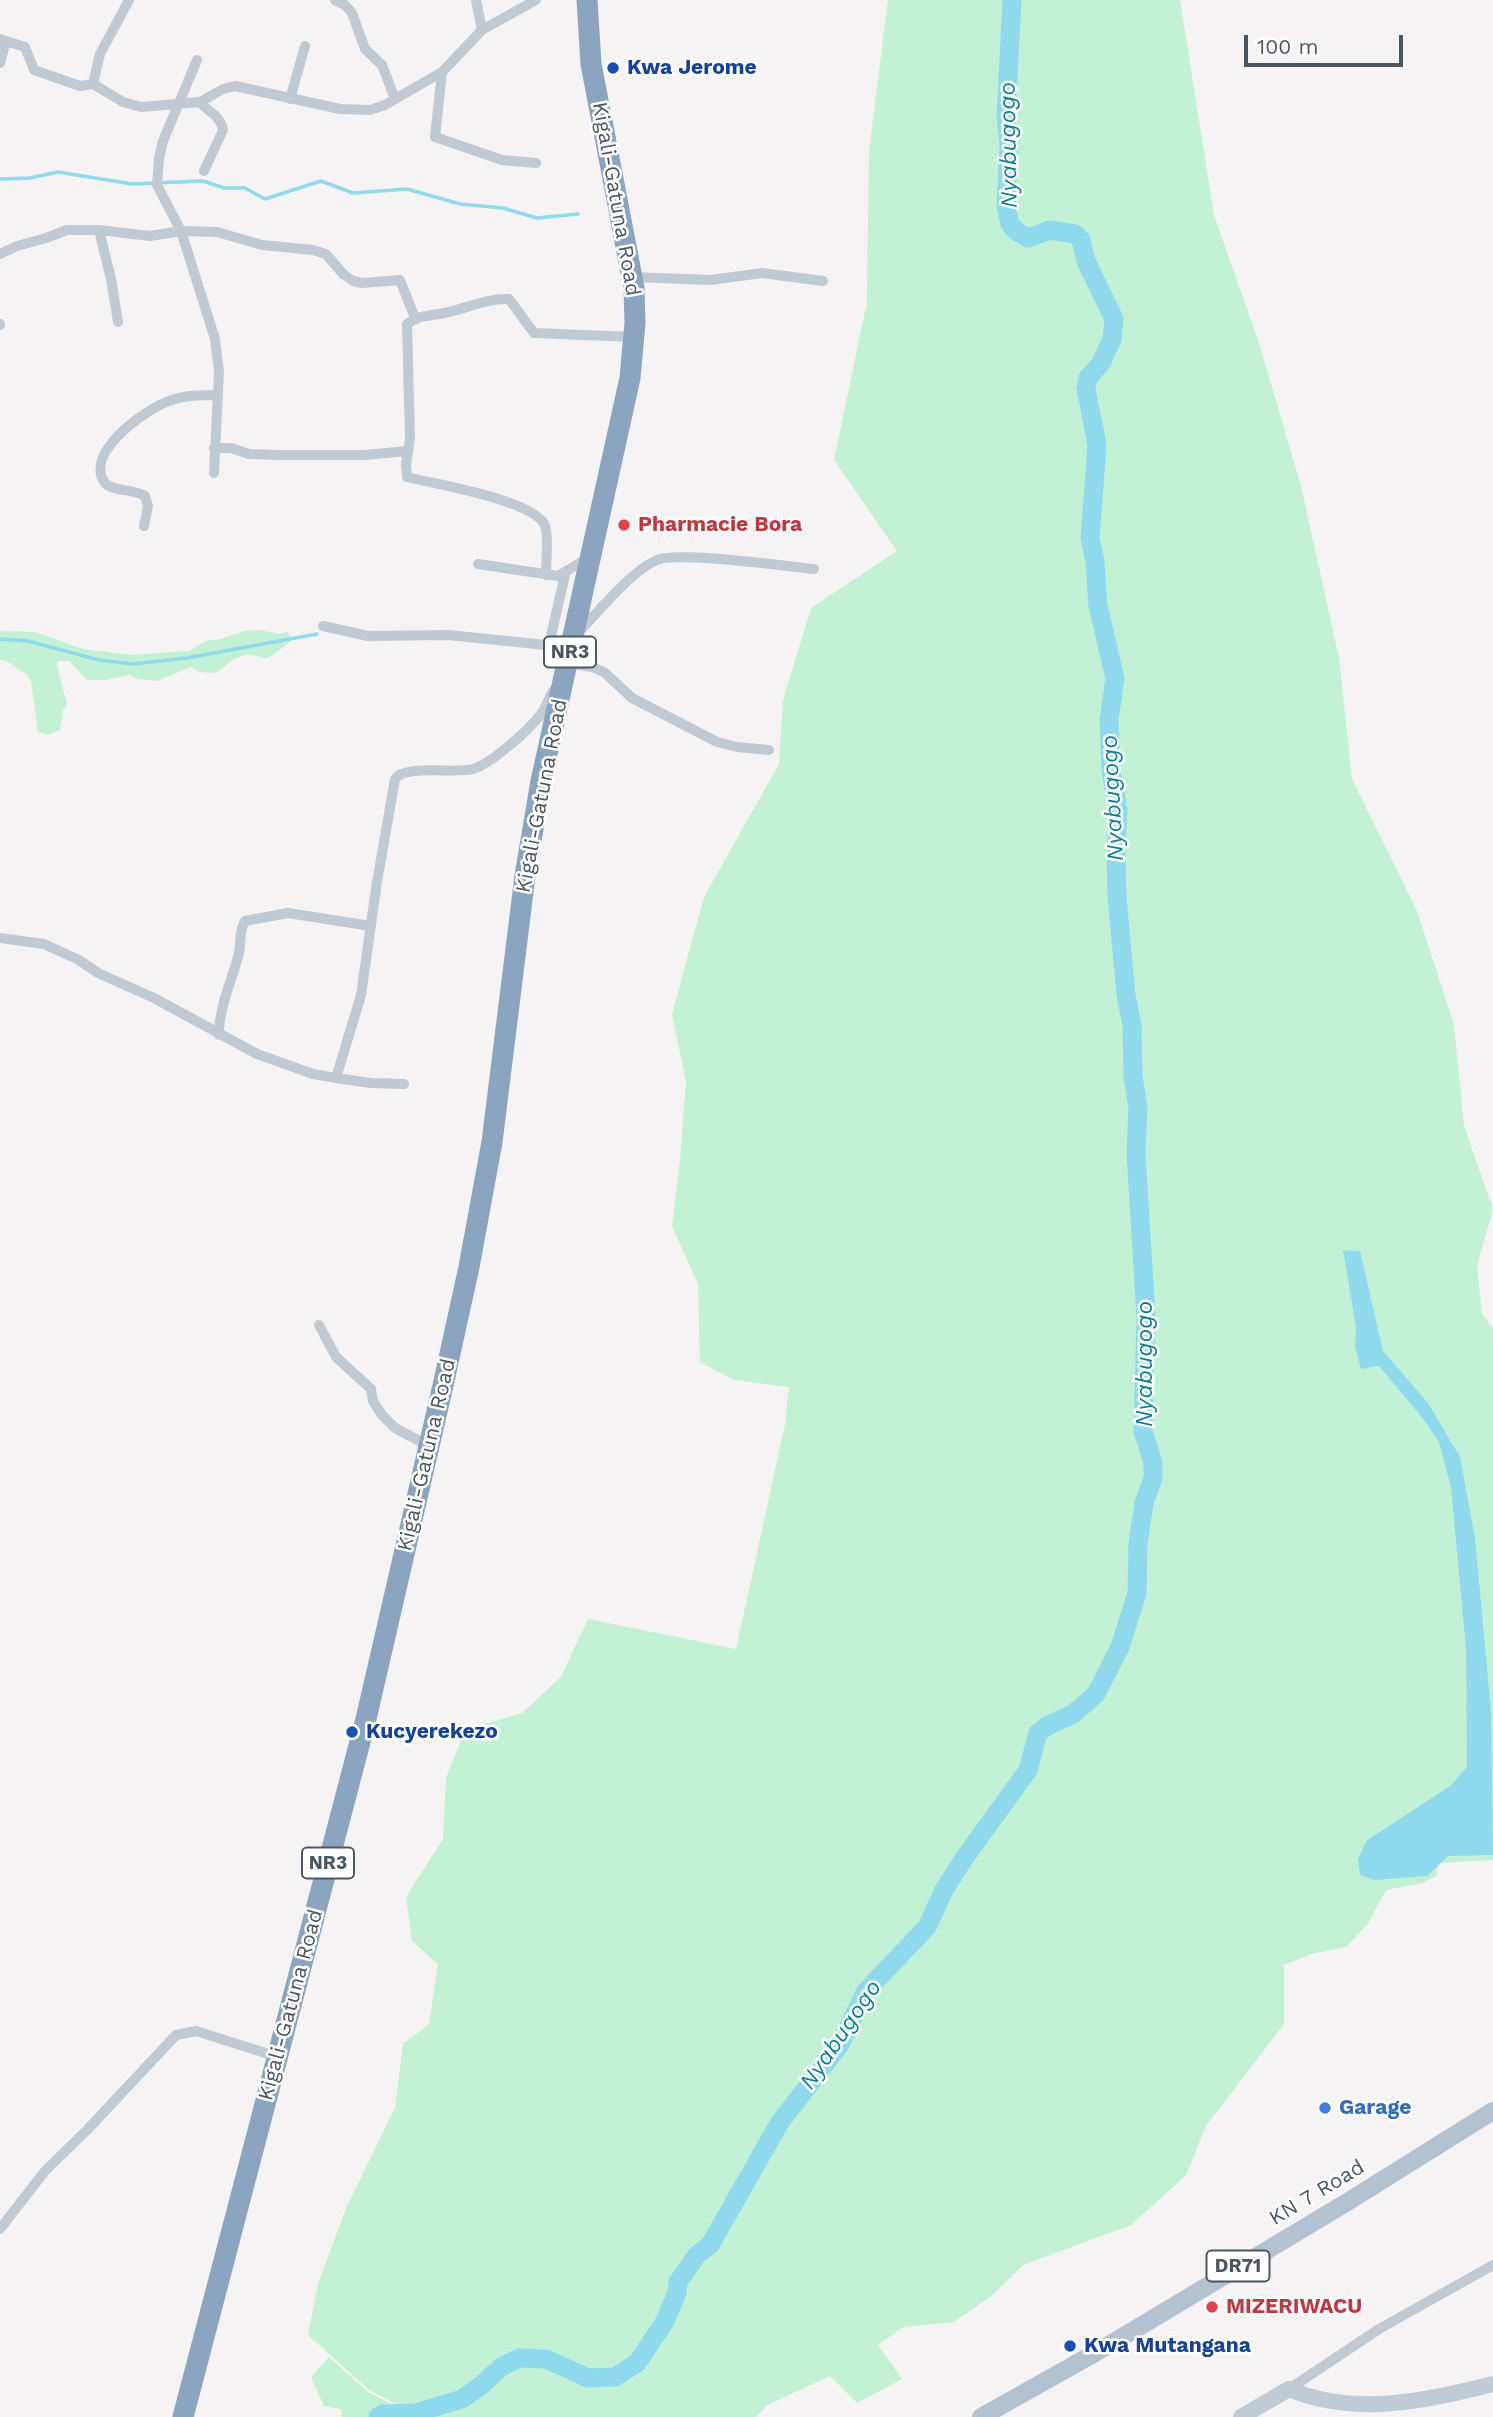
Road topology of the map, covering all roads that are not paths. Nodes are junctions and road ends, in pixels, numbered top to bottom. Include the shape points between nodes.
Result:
1 (129, 0) edge
2 (335, 0) edge
3 (477, 0) edge
4 (536, 0) edge
5 (587, 0) edge
6 (482, 30) junction
7 (3, 40) edge
8 (305, 46) dead end
9 (197, 60) dead end
10 (0, 63) edge
11 (442, 72) junction
12 (93, 84) junction
13 (290, 99) junction
14 (395, 99) junction
15 (200, 102) junction
16 (179, 104) junction
17 (536, 163) dead end
18 (204, 171) dead end
19 (99, 229) junction
20 (181, 232) junction
21 (0, 254) edge
22 (632, 277) junction
23 (822, 281) dead end
24 (415, 318) junction
25 (118, 322) dead end
26 (634, 337) junction
27 (217, 395) junction
28 (214, 448) junction
29 (407, 451) junction
30 (214, 473) dead end
31 (144, 526) dead end
32 (592, 555) junction
33 (478, 564) dead end
34 (814, 569) dead end
35 (566, 571) junction
36 (546, 575) junction
37 (323, 626) dead end
38 (573, 639) junction
39 (568, 663) junction
40 (769, 750) dead end
41 (371, 926) junction
42 (0, 938) edge
43 (219, 1035) junction
44 (336, 1078) junction
45 (404, 1084) dead end
46 (460, 1306) junction
47 (319, 1325) dead end
48 (429, 1446) junction
49 (278, 2057) junction
50 (1493, 2110) edge
51 (0, 2229) edge
52 (1493, 2266) edge
53 (1493, 2384) edge
54 (1289, 2389) junction
55 (183, 2417) edge
56 (194, 2417) edge
57 (981, 2417) edge
58 (1241, 2417) edge

1 - 12 street via 100,54
2 - 14 street via 352,13 365,49 382,65
3 - 6 street
4 - 6 street
5 - 22 highway, Kigali-Gatuna Road / NR3 via 591,64
6 - 11 street
7 - 10 street
7 - 12 street via 25,47 34,70 79,86
8 - 13 street
9 - 16 street
11 - 14 street
11 - 17 street via 435,137 502,160
12 - 16 street via 141,107
13 - 14 street via 361,111
13 - 15 street via 235,86
15 - 16 street
15 - 18 street via 222,123 223,130
16 - 20 street via 163,141 157,185
19 - 20 street via 150,236
19 - 21 street via 67,230
19 - 25 street
20 - 24 street via 217,232 262,245 313,250 326,254 353,281 400,281
20 - 27 street via 215,339
22 - 23 street via 711,280 762,273
22 - 26 highway, Kigali-Gatuna Road / NR3
24 - 26 street via 509,299 534,333
24 - 29 street via 407,324
26 - 32 highway, Kigali-Gatuna Road / NR3 via 628,390
27 - 28 street
27 - 31 street via 196,395 155,407 105,452 105,483 145,496
28 - 29 street via 280,455
28 - 30 street
29 - 36 street via 407,477 491,496 542,521
32 - 35 street
32 - 38 highway, Kigali-Gatuna Road / NR3
33 - 36 street
34 - 38 street via 680,557 656,560 612,597
35 - 36 street
35 - 37 street via 545,645 448,635 368,636
38 - 39 highway, Kigali-Gatuna Road / NR3
39 - 40 street via 604,672 632,698 717,742
39 - 41 street via 540,715 490,760 465,771 398,774
39 - 46 highway, Kigali-Gatuna Road / NR3 via 525,876 492,1142
41 - 43 street via 288,913 245,921
41 - 44 street via 361,995
42 - 43 street via 59,950
43 - 44 street via 285,1065
44 - 45 street
46 - 48 highway, Kigali-Gatuna Road / NR3
46 - 56 highway, Kigali-Gatuna Road / NR3 via 451,1385 382,1707
47 - 48 street via 336,1357 371,1389 382,1415
48 - 49 highway, Kigali-Gatuna Road / NR3 via 366,1719
49 - 51 street via 196,2031 176,2035 45,2171
49 - 55 highway, Kigali-Gatuna Road / NR3
50 - 57 main road, KN 7 Road / DR71 via 1104,2348
52 - 54 street via 1380,2329
53 - 54 street via 1411,2405 1360,2409 1332,2407
54 - 58 street

